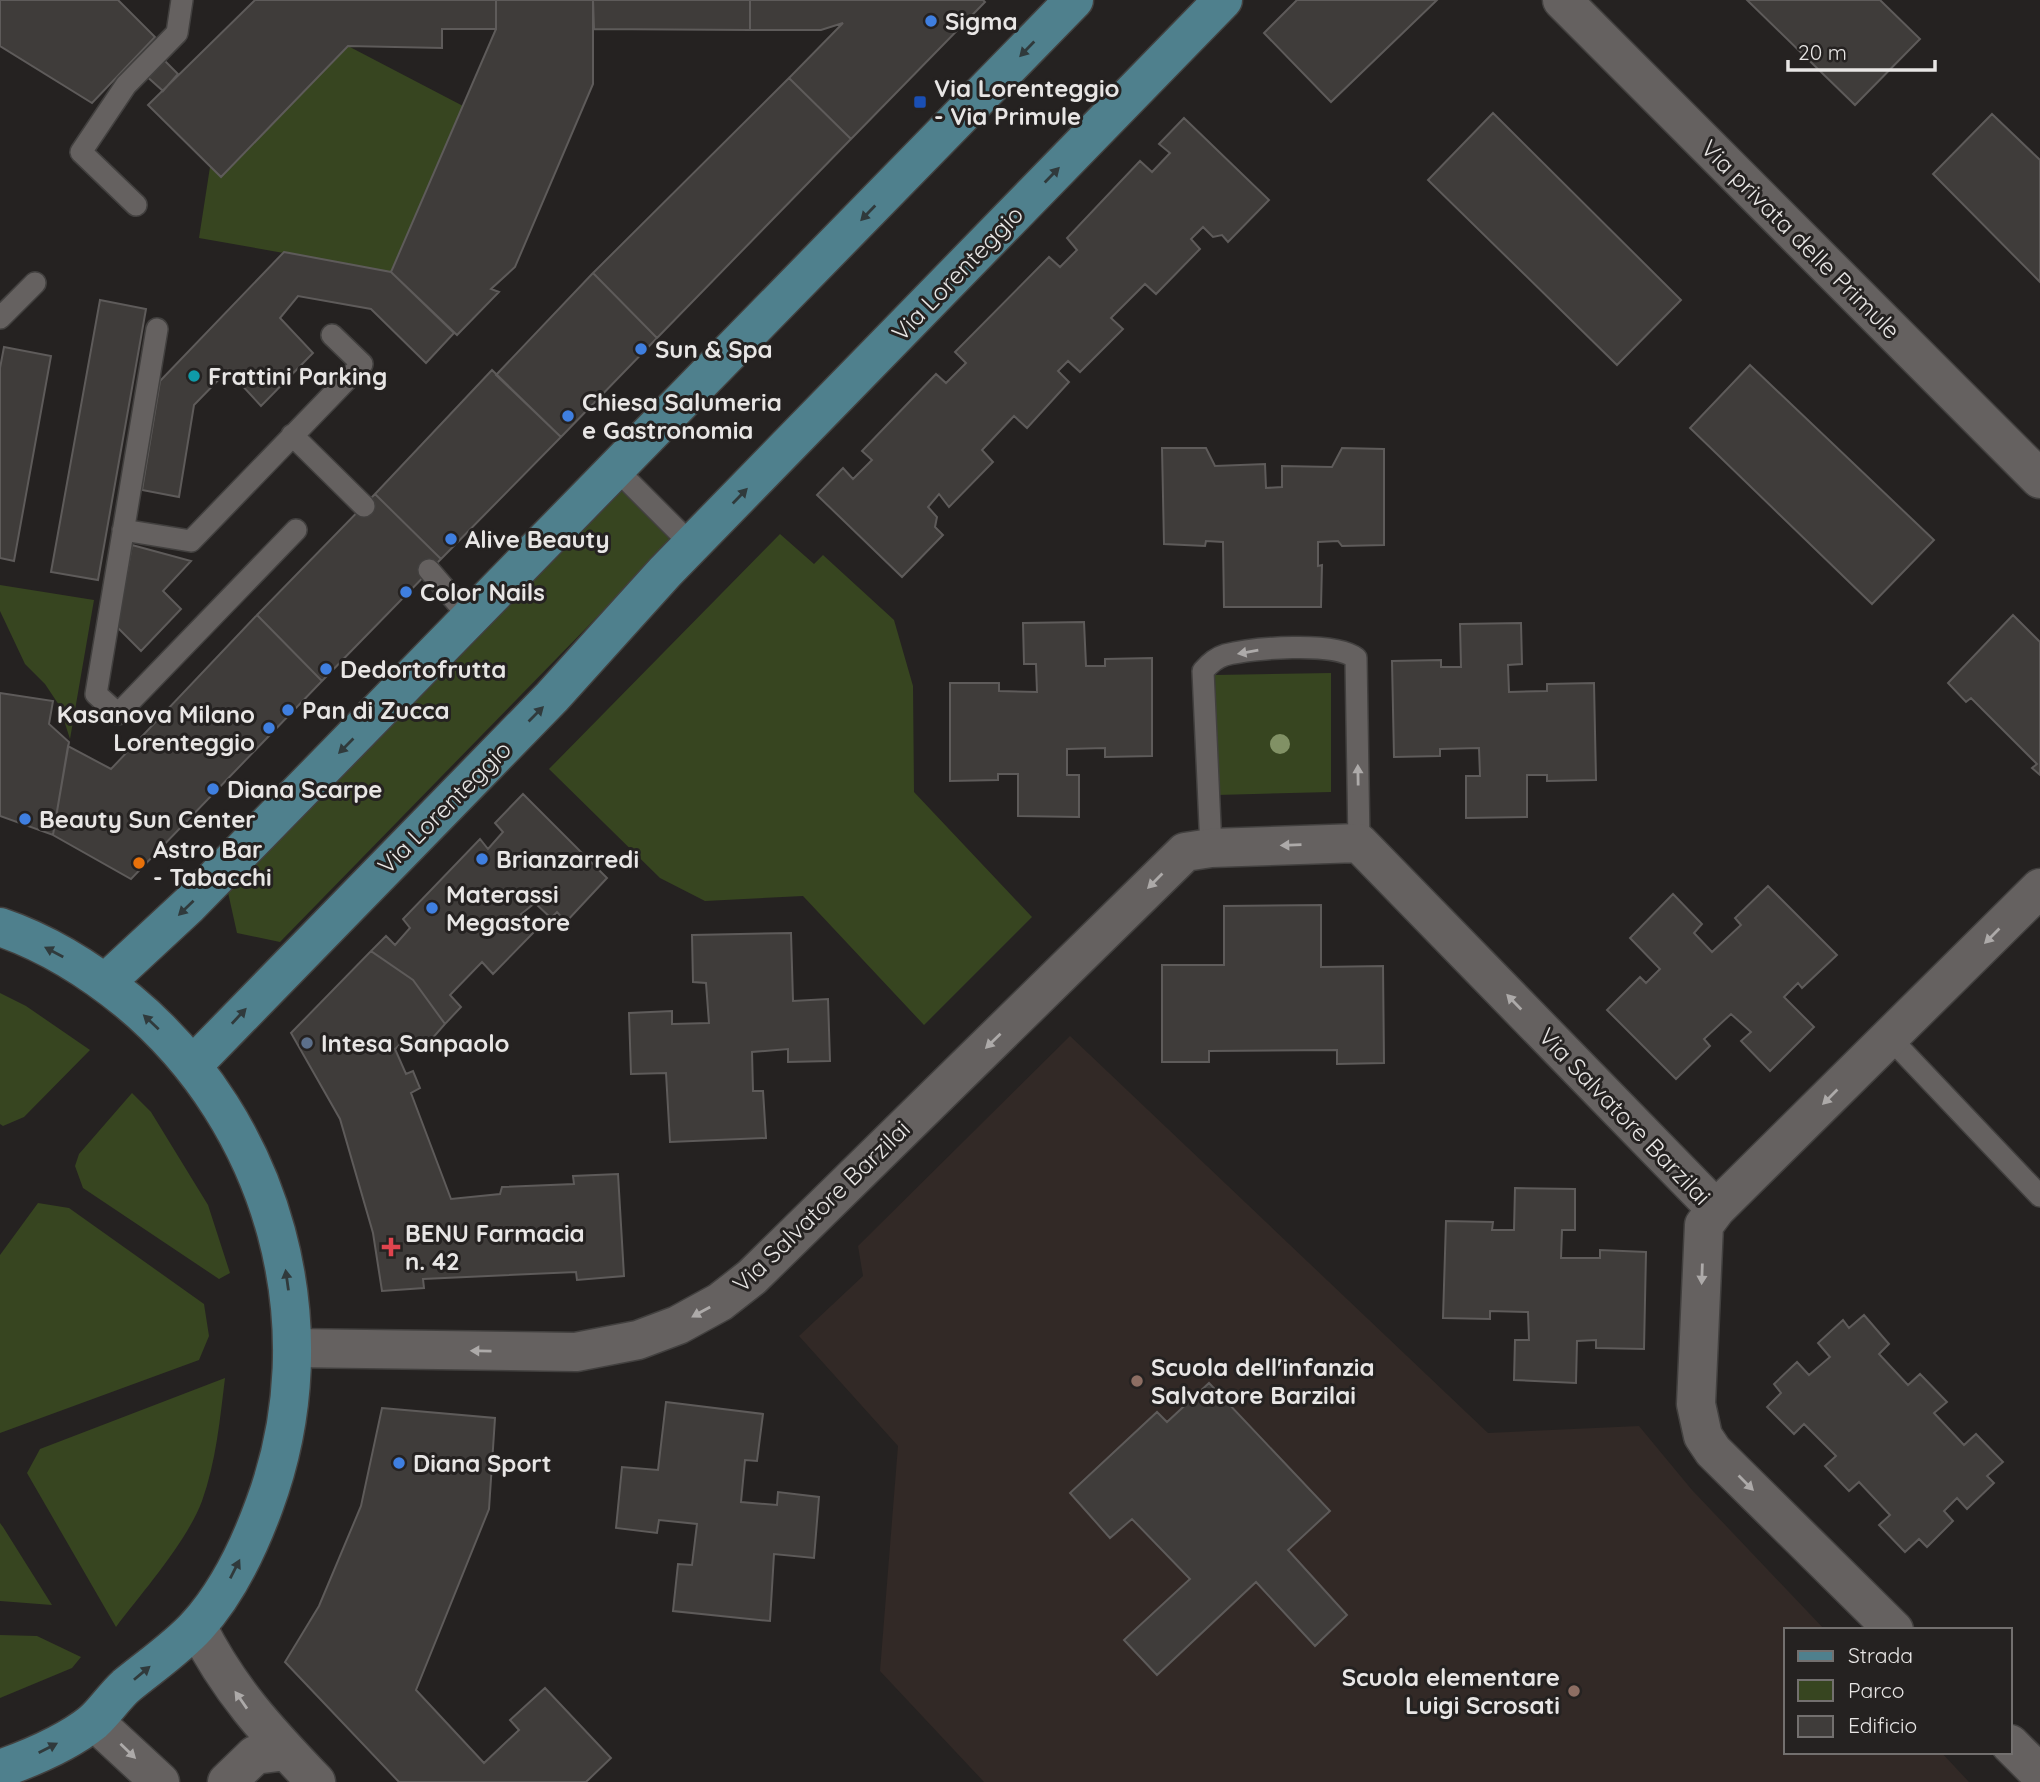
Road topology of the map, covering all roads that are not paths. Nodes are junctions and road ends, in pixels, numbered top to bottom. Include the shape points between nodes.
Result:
1 (182, 0) edge
2 (1074, 0) edge
3 (1223, 0) edge
4 (1562, 0) edge
5 (136, 205) dead end
6 (35, 283) dead end
7 (0, 318) edge
8 (157, 329) dead end
9 (332, 335) dead end
10 (292, 435) junction
11 (617, 470) junction
12 (2040, 479) edge
13 (363, 506) dead end
14 (124, 530) junction
15 (296, 530) dead end
16 (692, 545) junction
17 (429, 570) dead end
18 (471, 619) junction
19 (1359, 843) junction
20 (1211, 848) junction
21 (2040, 888) edge
22 (0, 927) edge
23 (105, 983) junction
24 (1890, 1038) junction
25 (192, 1066) junction
26 (2040, 1196) edge
27 (1716, 1209) junction
28 (293, 1348) junction
29 (197, 1626) junction
30 (1892, 1628) edge
31 (94, 1721) junction
32 (2012, 1746) edge
33 (286, 1751) junction
34 (0, 1769) edge
35 (2040, 1774) edge
36 (160, 1782) edge
37 (227, 1782) edge
38 (316, 1782) edge

1 - 5 lane via 177,33 126,85 81,152
2 -> 11 main road
16 -> 3 main road, Via Lorenteggio
4 - 12 street, Via privata delle Primule
6 - 7 lane
8 - 14 lane
9 - 10 lane via 362,364
10 - 13 lane
10 - 14 lane via 191,541
11 - 16 lane
11 - 18 main road
14 - 15 lane via 96,694 117,714
25 -> 16 main road, Via Lorenteggio via 552,697
17 - 18 lane
18 -> 23 main road via 189,905
19 -> 20 street, Via Salvatore Barzilai
19 -> 20 lane via 1356,658 1342,650 1262,649 1224,656 1203,671
27 -> 19 street, Via Salvatore Barzilai
20 -> 28 street, Via Salvatore Barzilai via 1185,852 752,1277 678,1325 638,1340 576,1352
21 -> 24 street
23 -> 22 main road via 55,951
25 -> 23 main road via 150,1020
24 - 26 lane
24 -> 27 street
28 -> 25 main road via 284,1255 268,1201 247,1149
27 -> 30 street, Via Salvatore Barzilai via 1704,1225 1696,1404 1703,1436
29 -> 28 main road via 230,1579 275,1477 287,1422
31 -> 29 main road via 112,1698
33 -> 29 street via 253,1716
34 -> 31 main road
31 -> 36 street
32 - 35 street
33 - 37 street via 256,1755
33 - 38 street

